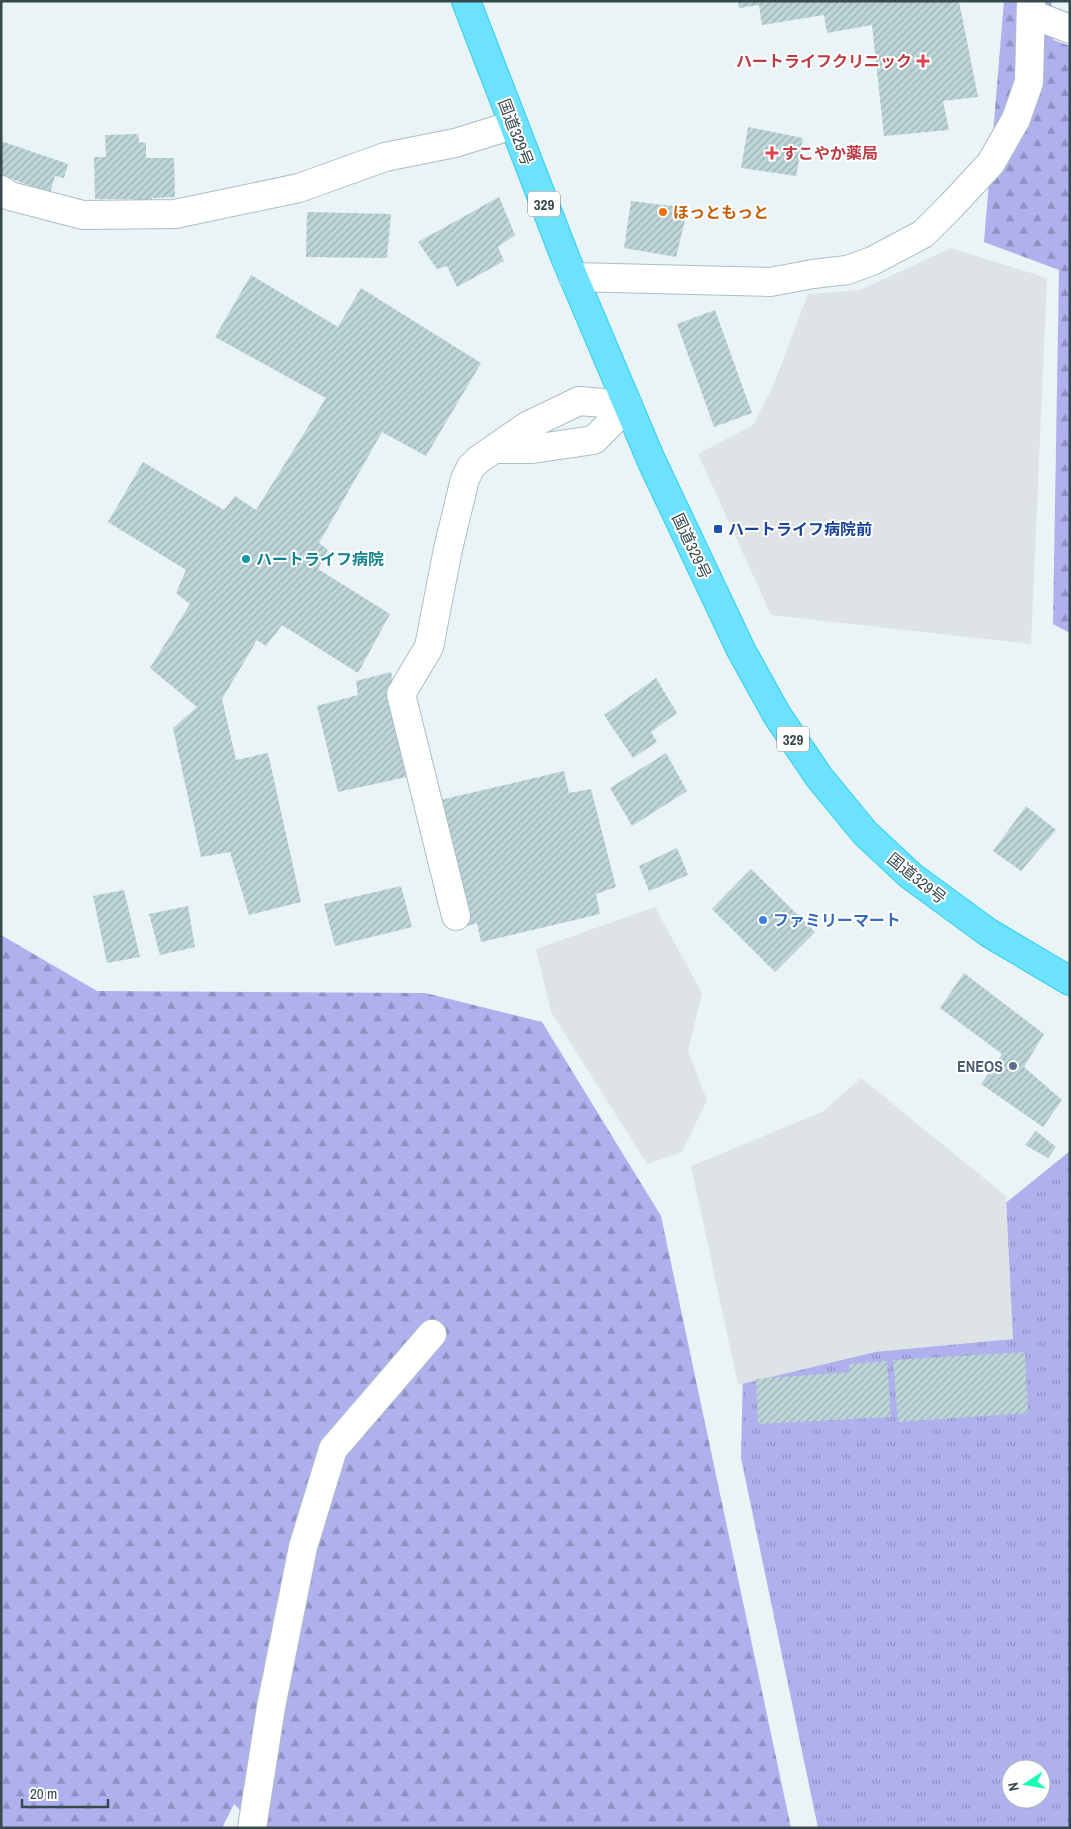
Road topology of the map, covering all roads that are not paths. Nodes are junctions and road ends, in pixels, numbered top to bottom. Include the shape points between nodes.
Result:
1 (466, 1) edge
2 (1031, 8) edge
3 (1070, 28) edge
4 (514, 125) junction
5 (1, 190) edge
6 (573, 277) junction
7 (628, 405) junction
8 (494, 449) junction
9 (456, 916) dead end
10 (1070, 981) edge
11 (432, 1334) dead end
12 (252, 1828) edge

1 - 4 highway, 国道329号 / 329
2 - 3 street
2 - 6 street via 1029,82 1016,119 991,163 923,234 872,261 847,270 770,282
4 - 5 street via 455,144 385,156 298,188 175,214 84,215 10,196
4 - 6 highway, 国道329号 / 329
6 - 7 highway, 国道329号 / 329
7 - 8 street via 579,401 527,426
7 - 8 street via 594,440 532,449
7 - 10 highway, 国道329号 / 329 via 741,650 777,715 819,777 865,833 911,876 988,933
8 - 9 street via 471,467 465,479 429,647 401,694
11 - 12 street via 333,1449 303,1547 271,1706

